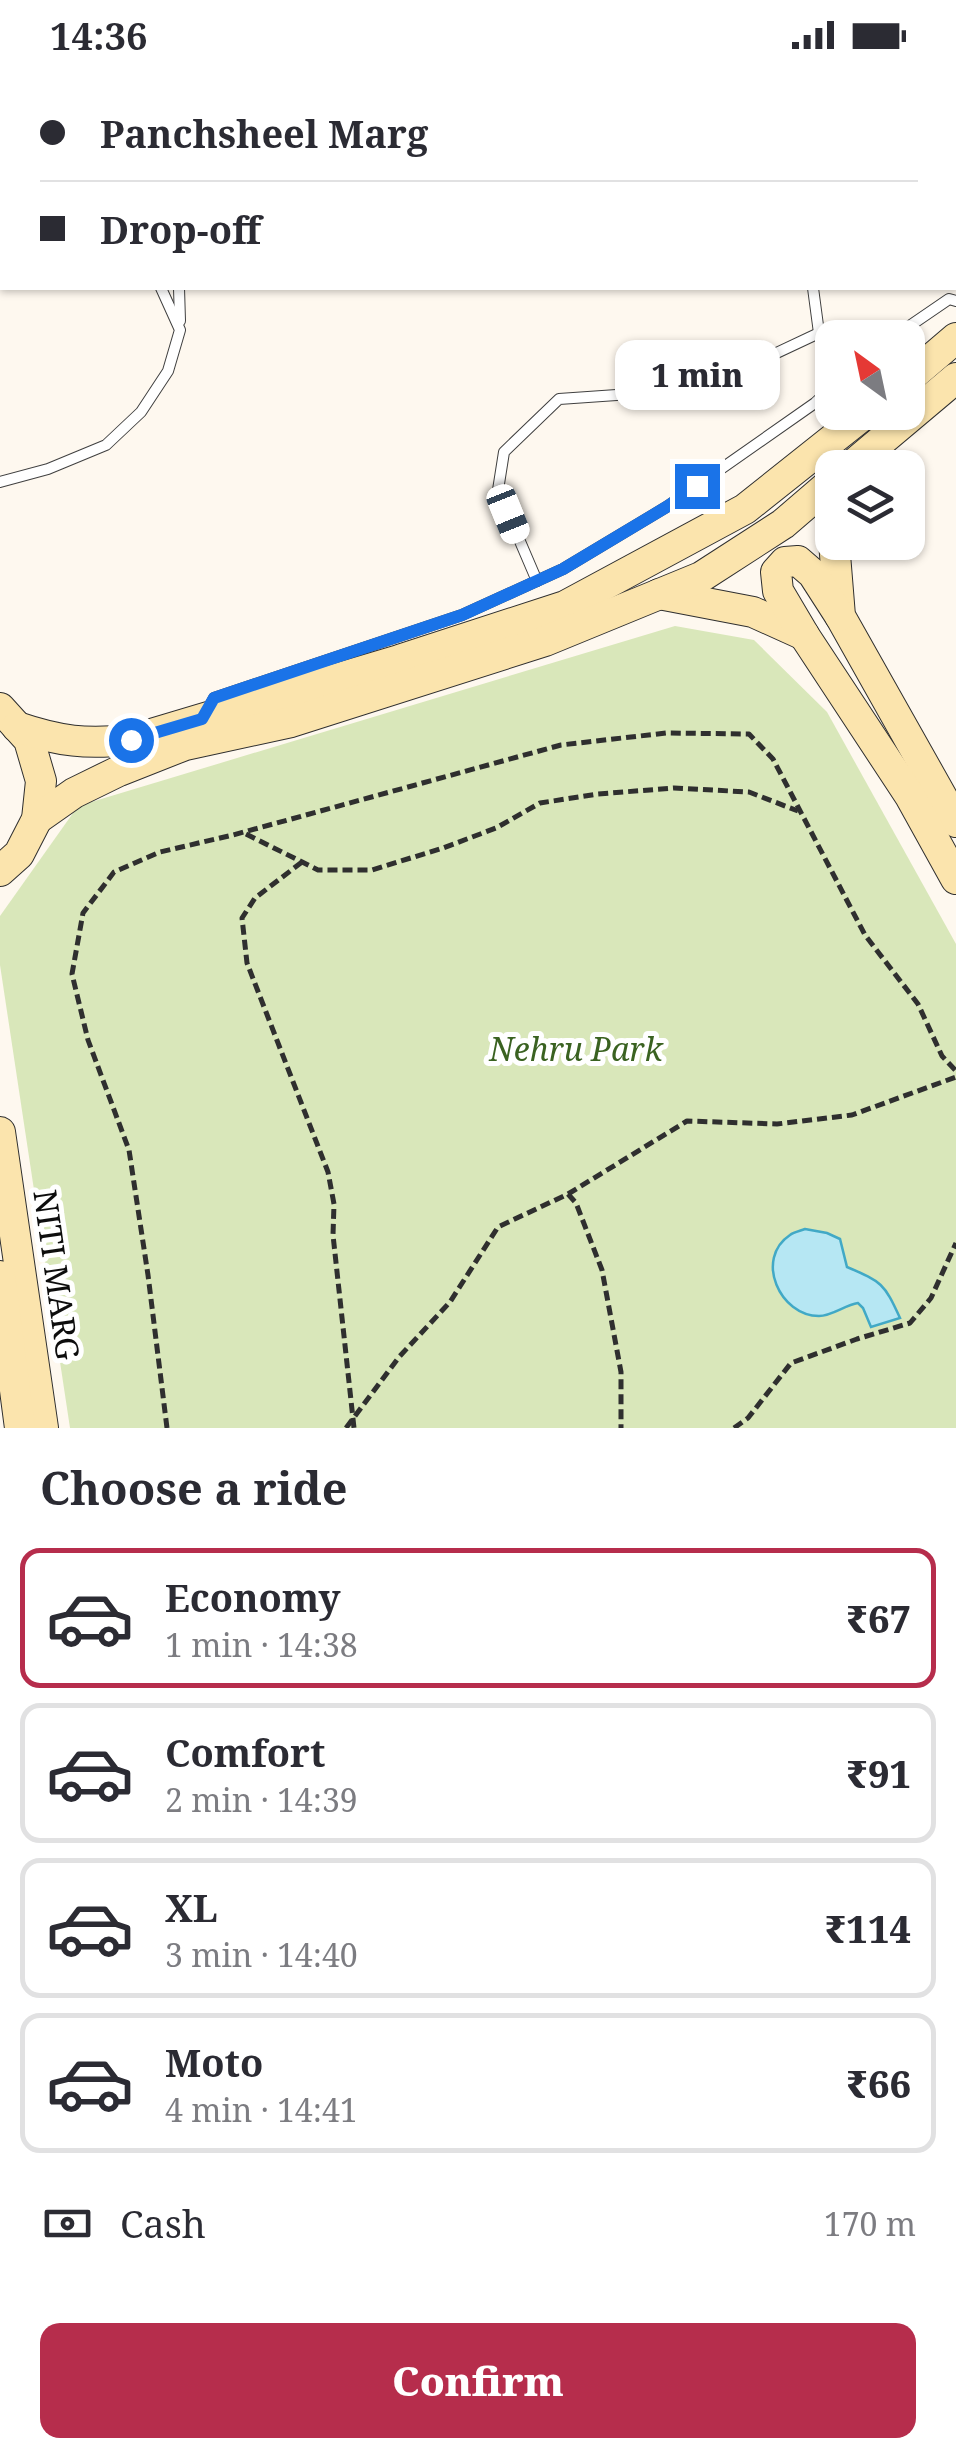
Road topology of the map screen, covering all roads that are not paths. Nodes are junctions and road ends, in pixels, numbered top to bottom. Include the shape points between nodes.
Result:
1 (162, 290) edge
2 (179, 290) edge
3 (812, 290) edge
4 (956, 301) edge
5 (816, 320) edge
6 (918, 320) edge
7 (180, 330) junction
8 (815, 334) edge
9 (956, 338) edge
10 (925, 364) edge
11 (956, 378) edge
12 (815, 403) edge
13 (843, 430) edge
14 (870, 450) edge
15 (0, 482) edge
16 (815, 497) edge
17 (835, 560) edge
18 (538, 581) junction
19 (659, 594) junction
20 (840, 616) junction
21 (804, 634) junction
22 (8, 717) edge
23 (202, 719) junction
24 (37, 820) junction
25 (956, 822) edge
26 (0, 871) edge
27 (956, 879) edge
28 (0, 1132) edge
29 (0, 1276) edge
30 (20, 1428) edge
31 (43, 1428) edge

1 - 7 lane
2 - 7 lane
3 - 5 lane
4 - 6 lane
7 - 15 lane via 168,371 142,412 106,444
8 - 18 lane via 717,381 559,399 504,452 498,490
9 - 10 main road
11 - 14 main road
12 - 18 lane via 668,506
13 - 23 main road via 744,509 566,606
16 - 19 main road via 701,577
17 - 20 main road
18 - 23 lane via 462,615 214,698
19 - 21 main road via 753,612
19 - 24 main road via 545,642 290,722 185,745 74,793
20 - 21 main road via 812,574 798,561 785,562 776,572 778,591
20 - 25 main road
21 - 27 main road
22 - 23 main road via 52,739 89,743 131,740
22 - 24 main road via 29,740 41,781
24 - 26 main road via 19,854
28 - 31 main road, NITI MARG
29 - 30 main road, NITI MARG

